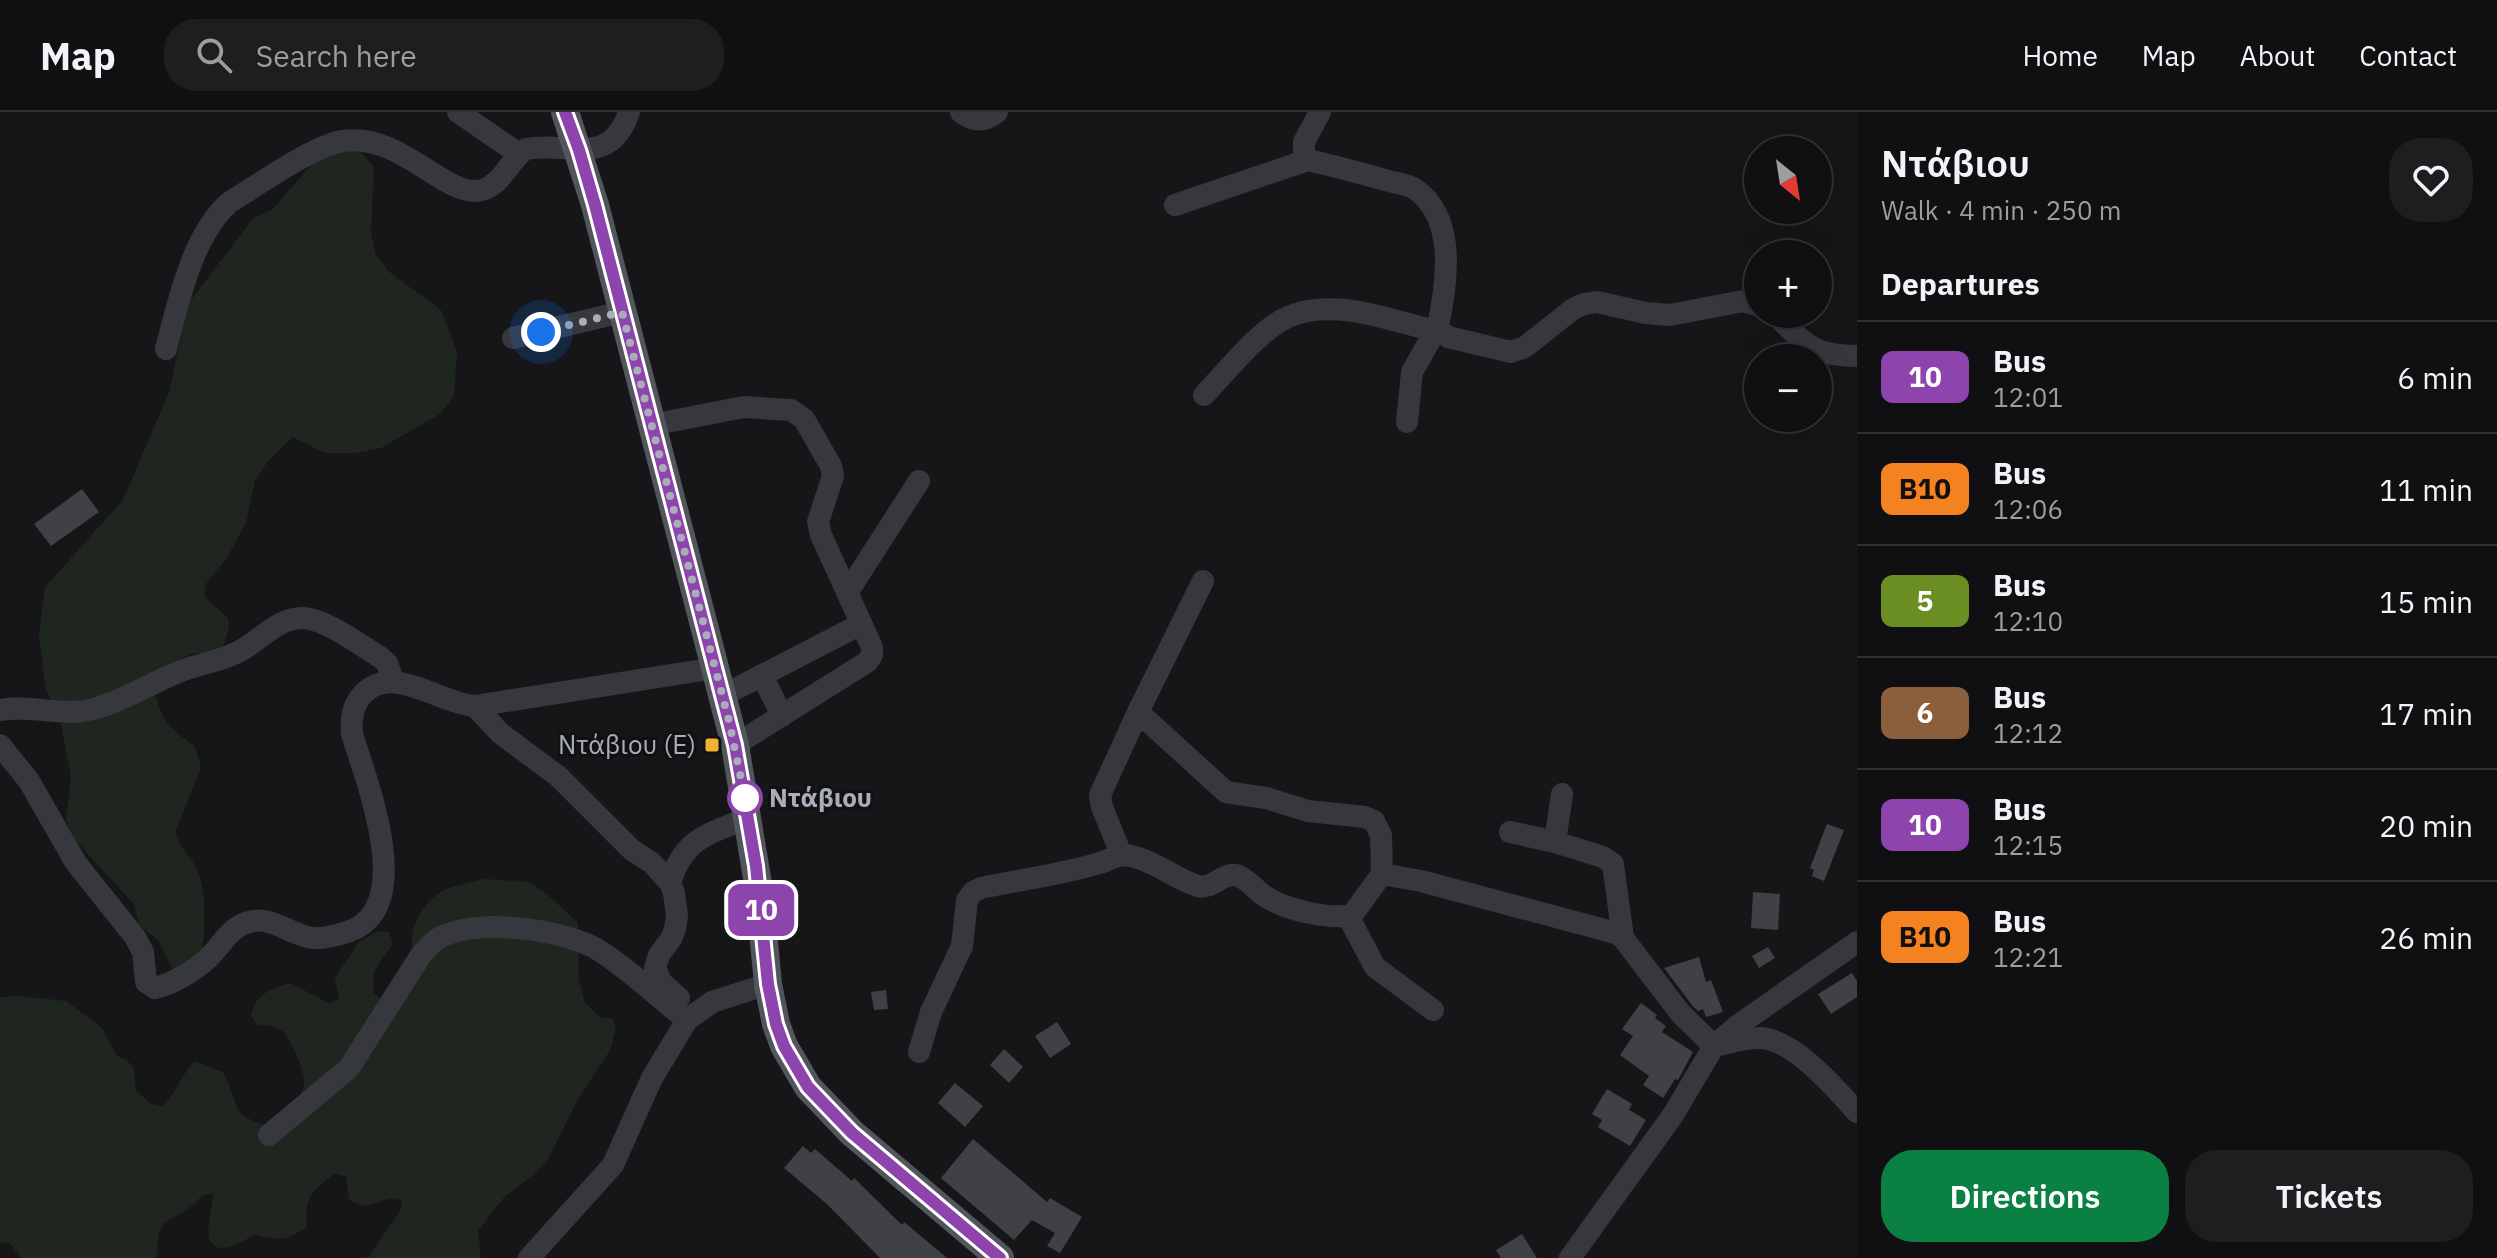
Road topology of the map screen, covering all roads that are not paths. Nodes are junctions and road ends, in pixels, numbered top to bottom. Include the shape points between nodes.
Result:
1 (458, 112) edge
2 (565, 112) edge
3 (629, 112) edge
4 (961, 112) edge
5 (997, 112) edge
6 (1320, 112) edge
7 (579, 150) junction
8 (519, 154) junction
9 (1308, 160) junction
10 (1175, 205) dead end
11 (1744, 301) edge
12 (622, 312) junction
13 (1789, 328) edge
14 (1436, 329) junction
15 (513, 338) dead end
16 (166, 349) dead end
17 (1857, 356) edge
18 (1204, 395) dead end
19 (1407, 422) dead end
20 (651, 425) junction
21 (919, 481) dead end
22 (1203, 581) dead end
23 (847, 593) junction
24 (861, 624) junction
25 (715, 668) junction
26 (762, 675) junction
27 (393, 681) junction
28 (722, 696) junction
29 (475, 706) junction
30 (0, 710) edge
31 (1138, 712) junction
32 (782, 716) junction
33 (0, 745) edge
34 (735, 745) junction
35 (1562, 794) dead end
36 (749, 817) junction
37 (1510, 832) dead end
38 (1555, 842) junction
39 (1121, 854) junction
40 (1382, 874) junction
41 (670, 883) junction
42 (1348, 916) junction
43 (1623, 938) junction
44 (1853, 949) edge
45 (768, 984) junction
46 (1433, 1010) dead end
47 (692, 1016) junction
48 (1714, 1046) junction
49 (919, 1052) dead end
50 (1857, 1112) edge
51 (269, 1135) dead end
52 (1577, 1256) edge
53 (529, 1258) edge
54 (1000, 1258) edge

1 - 8 street
2 - 7 main road
3 - 7 street via 615,139
4 - 5 street via 977,120
6 - 9 street via 1304,142
7 - 8 street via 530,148
7 - 12 main road
8 - 16 street via 494,184 469,192 384,145 345,140 320,147 219,211 185,277
9 - 10 street
9 - 14 street via 1412,187 1432,204 1447,281
11 - 14 street via 1670,315 1584,304 1511,352 1448,337
12 - 15 street
12 - 20 main road
13 - 17 street via 1818,352
14 - 18 street via 1366,314 1321,309 1299,313 1272,326
14 - 19 street via 1412,372
20 - 23 street via 744,407 791,410 804,419 831,466 831,485 818,522
20 - 25 main road
21 - 23 street
22 - 31 street
23 - 24 street
24 - 26 street
24 - 32 street via 872,647 870,659
25 - 28 main road
25 - 29 street
26 - 28 street
26 - 32 street
27 - 29 street
27 - 30 street via 380,657 325,625 302,618 278,624 224,658 98,708
27 - 33 street via 362,695 351,720 382,847 383,884 368,920 339,935 312,938 271,921 251,921 234,929 195,969 155,988 146,982 143,952 135,937 76,863 29,781
28 - 34 main road
29 - 41 street
31 - 39 street via 1100,795
31 - 40 street via 1226,792 1374,821 1381,835
32 - 34 street
34 - 36 main road
35 - 38 street
36 - 41 street via 685,849
36 - 45 main road
37 - 38 street
38 - 43 street via 1613,864
39 - 42 street via 1200,887 1238,876 1284,906
39 - 49 street via 1099,864 973,892 966,905 962,946
40 - 42 street
40 - 43 street
41 - 47 street via 675,929 655,968
42 - 46 street via 1375,967
43 - 48 street via 1681,1014
44 - 48 street
45 - 47 street via 731,994
45 - 54 main road via 784,1046 822,1103
47 - 51 street via 579,940 505,927 451,933 421,955 349,1068
47 - 53 street via 652,1078 613,1165
48 - 50 street via 1757,1038 1780,1042
48 - 52 street

